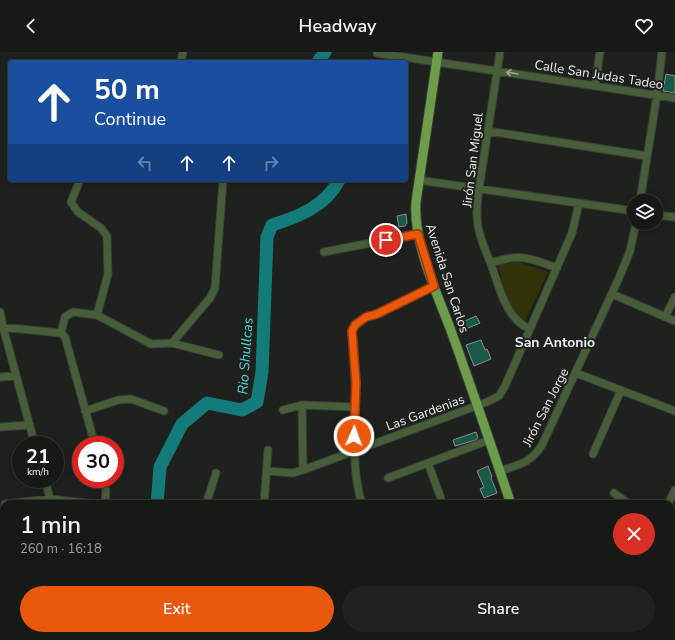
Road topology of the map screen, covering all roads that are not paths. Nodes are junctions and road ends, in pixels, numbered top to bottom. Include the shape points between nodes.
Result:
1 (438, 52) edge
2 (500, 52) edge
3 (600, 52) edge
4 (662, 52) edge
5 (377, 53) edge
6 (437, 62) junction
7 (497, 71) junction
8 (595, 86) junction
9 (657, 95) junction
10 (675, 98) edge
11 (488, 131) junction
12 (647, 156) junction
13 (418, 180) junction
14 (79, 182) edge
15 (223, 182) edge
16 (479, 189) junction
17 (641, 194) edge
18 (579, 203) junction
19 (627, 211) edge
20 (663, 216) edge
21 (675, 217) edge
22 (634, 230) edge
23 (418, 234) junction
24 (324, 252) dead end
25 (491, 263) junction
26 (557, 268) junction
27 (434, 286) junction
28 (612, 294) junction
29 (675, 297) edge
30 (0, 312) edge
31 (97, 315) junction
32 (665, 317) junction
33 (675, 321) edge
34 (2, 327) edge
35 (530, 329) junction
36 (63, 335) junction
37 (172, 343) junction
38 (219, 355) dead end
39 (576, 373) junction
40 (16, 376) junction
41 (0, 377) edge
42 (621, 390) junction
43 (302, 405) junction
44 (477, 405) junction
45 (356, 407) junction
46 (283, 410) dead end
47 (85, 411) junction
48 (164, 411) dead end
49 (675, 412) edge
50 (30, 425) junction
51 (0, 427) edge
52 (33, 436) edge
53 (92, 436) edge
54 (489, 440) junction
55 (268, 450) dead end
56 (354, 451) junction
57 (594, 454) dead end
58 (428, 463) junction
59 (303, 470) junction
60 (500, 471) junction
61 (267, 472) junction
62 (216, 473) dead end
63 (388, 478) dead end
64 (47, 488) edge
65 (106, 488) edge
66 (675, 490) edge
67 (614, 492) dead end
68 (50, 500) edge
69 (105, 500) edge
70 (208, 500) edge
71 (264, 500) edge
72 (361, 500) edge
73 (442, 500) edge
74 (510, 500) edge
75 (624, 500) edge
76 (670, 500) edge

1 - 6 main road, Avenida San Carlos
2 - 7 street, Jirón San Miguel
3 - 8 street
4 - 9 street
5 - 6 street, Calle San Judas Tadeo
6 - 7 street, Calle San Judas Tadeo
6 - 13 main road, Avenida San Carlos
8 -> 7 street, Calle San Judas Tadeo
7 - 11 street, Jirón San Miguel
8 - 9 street, Calle San Judas Tadeo
9 - 10 street, Calle San Judas Tadeo
9 - 12 street
11 - 12 street
11 - 16 street, Jirón San Miguel
12 - 17 street
13 - 16 street
13 - 23 main road, Avenida San Carlos via 415,215
14 - 31 street via 71,202 78,212 101,228 107,236 108,274
15 - 37 street via 215,288 210,298
16 - 18 street
16 - 25 street, Jirón San Miguel via 478,227
18 - 19 street
18 - 26 street, Las Gardenias via 574,229
20 - 21 street
22 - 28 street, Jirón San Jorge via 630,251
23 - 24 street
23 - 27 main road, Avenida San Carlos
25 - 26 street via 510,257 527,257
25 - 35 street, Jirón San Miguel via 510,311 521,325
26 - 35 street, Las Gardenias
27 - 44 main road, Avenida San Carlos
27 - 45 street via 360,320 355,325 352,331
28 - 32 street
28 - 39 street, Jirón San Jorge
29 - 32 street
30 - 34 street
31 - 36 street via 73,312 65,317
31 - 37 street via 151,344
32 - 33 street
34 - 36 street
34 - 40 street
35 - 44 street, Las Gardenias via 499,396
36 - 47 street
37 - 38 street
39 - 42 street
39 - 60 street, Jirón San Jorge via 538,452 527,461
40 - 41 street
40 - 50 street
42 - 49 street
42 - 57 street
43 - 45 street
43 - 46 street
43 - 59 street
44 - 54 main road, Avenida San Carlos
44 - 56 street, Las Gardenias
45 - 56 street
47 - 48 street via 118,400 131,399
47 - 53 street
50 - 51 street
50 - 52 street
54 - 58 street
54 - 60 main road, Avenida San Carlos
55 - 61 street
56 - 59 street, Las Gardenias
56 - 72 street via 357,488
58 - 63 street
58 - 73 street
59 - 61 street, Las Gardenias via 293,473
60 - 74 main road, Avenida San Carlos
61 - 71 street
62 - 70 street
64 - 68 street
65 - 69 street
66 - 76 street
67 - 75 street

